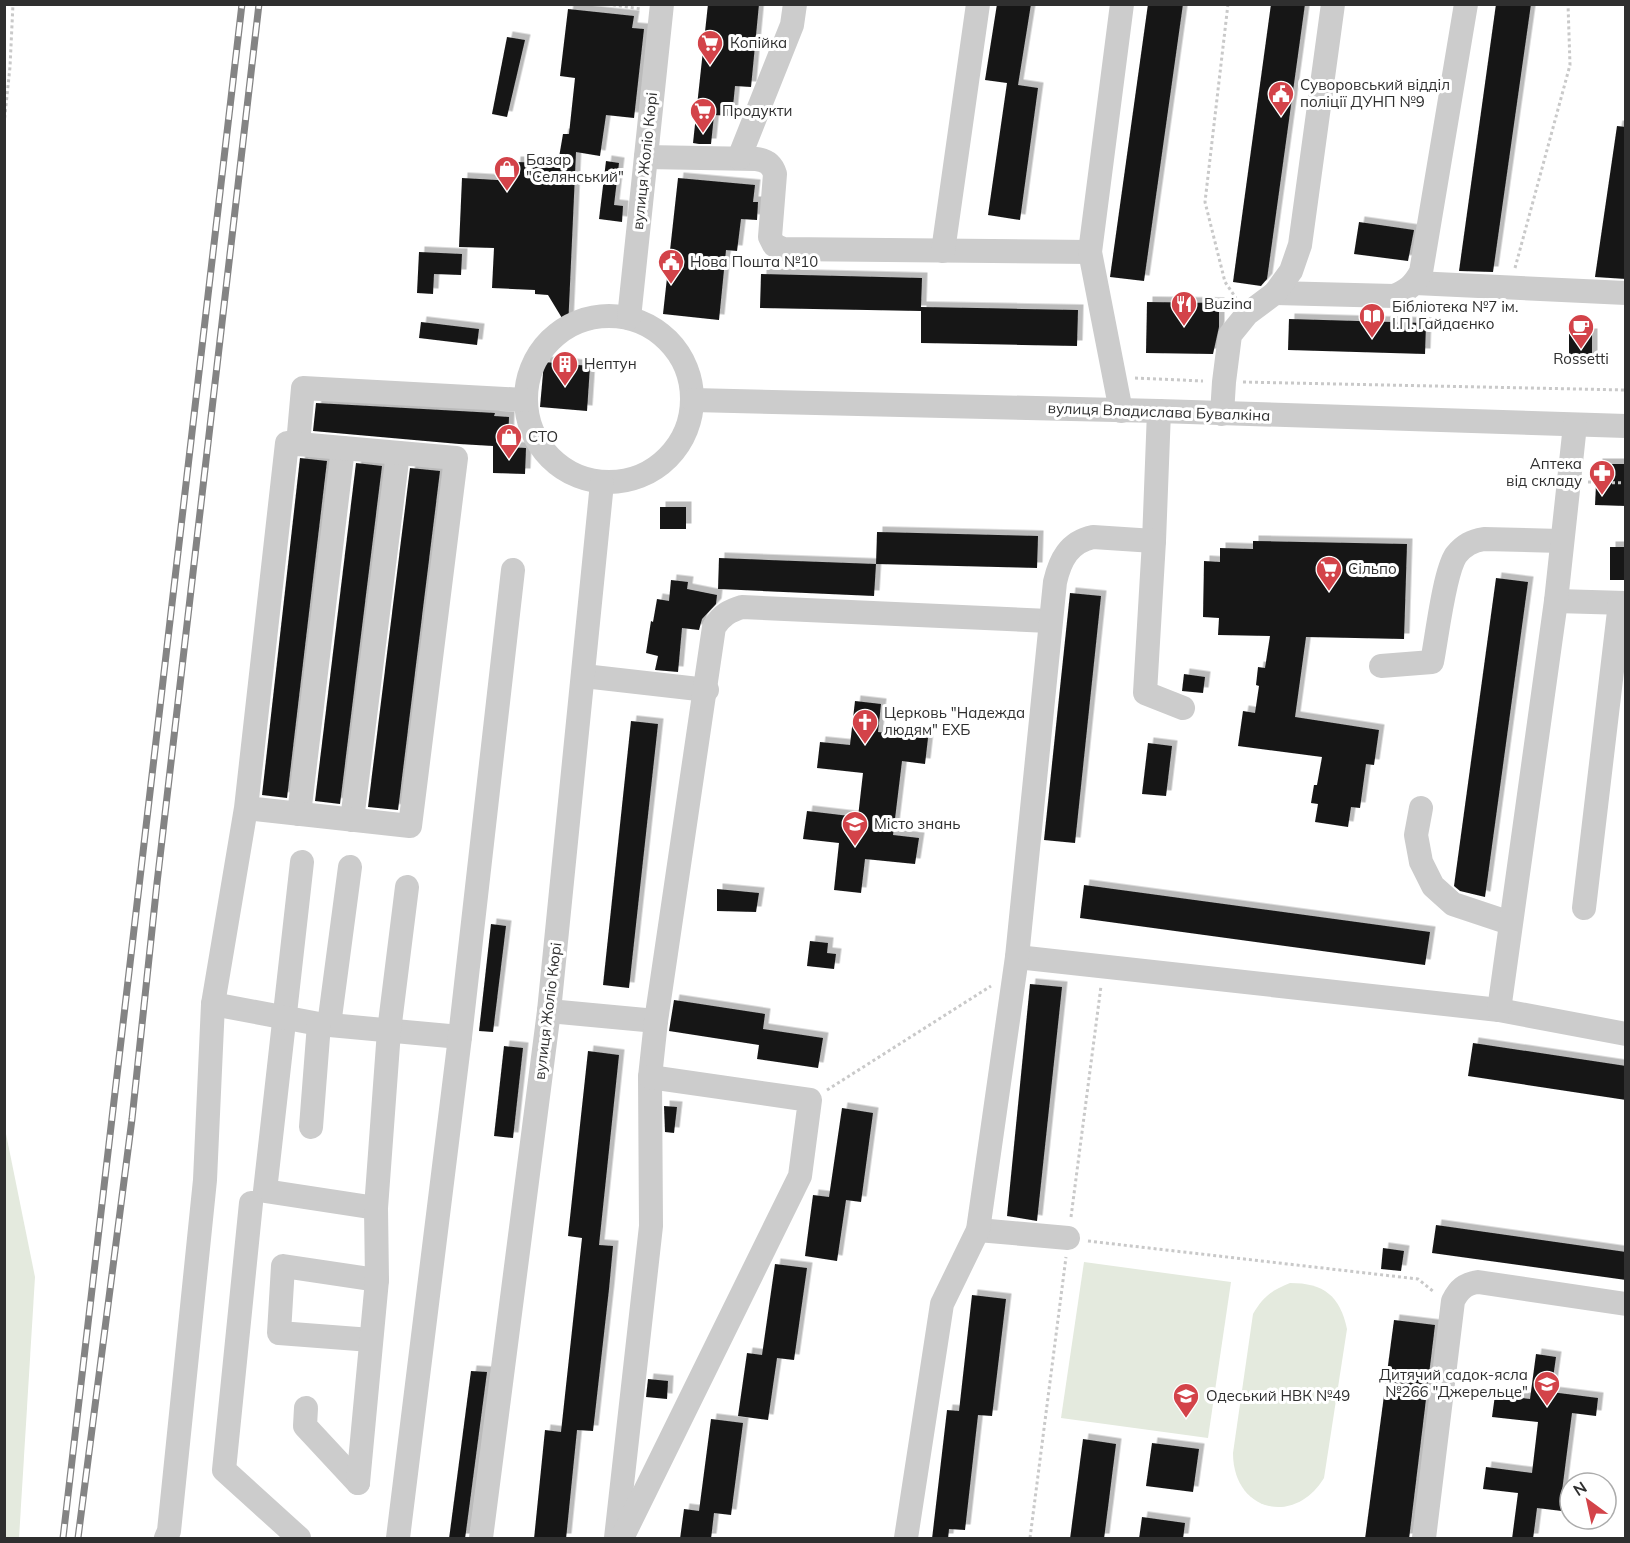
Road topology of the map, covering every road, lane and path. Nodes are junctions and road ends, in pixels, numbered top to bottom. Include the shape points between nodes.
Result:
1 (13, 4) edge
2 (607, 4) edge
3 (795, 4) edge
4 (978, 4) edge
5 (1122, 4) edge
6 (1228, 4) edge
7 (1333, 4) edge
8 (1466, 4) edge
9 (1568, 4) edge
10 (661, 8) edge
11 (4, 124) edge
12 (646, 157) junction
13 (739, 158) junction
14 (943, 251) junction
15 (1090, 252) junction
16 (1415, 283) junction
17 (1510, 287) junction
18 (1275, 293) junction
19 (1626, 293) edge
20 (1247, 314) junction
21 (629, 318) junction
22 (1115, 378) junction
23 (1224, 381) junction
24 (1626, 390) edge
25 (524, 400) junction
26 (693, 400) junction
27 (1121, 411) junction
28 (1159, 411) junction
29 (1222, 414) junction
30 (1575, 425) junction
31 (1626, 426) edge
32 (298, 444) junction
33 (343, 448) junction
34 (398, 453) junction
35 (1569, 482) junction
36 (602, 483) junction
37 (1626, 483) edge
38 (1562, 540) junction
39 (1154, 541) junction
40 (513, 570) dead end
41 (1557, 601) junction
42 (1623, 603) edge
43 (1050, 621) junction
44 (1381, 666) dead end
45 (584, 676) junction
46 (706, 690) junction
47 (1183, 708) dead end
48 (246, 808) junction
49 (1421, 808) dead end
50 (300, 814) junction
51 (352, 820) junction
52 (302, 862) dead end
53 (350, 867) dead end
54 (407, 887) dead end
55 (1584, 909) dead end
56 (1510, 923) junction
57 (1016, 964) junction
58 (1103, 966) junction
59 (213, 1004) junction
60 (1499, 1010) junction
61 (549, 1011) junction
62 (284, 1016) junction
63 (656, 1021) junction
64 (324, 1025) junction
65 (389, 1031) junction
66 (1626, 1034) edge
67 (460, 1037) junction
68 (650, 1077) junction
69 (810, 1100) junction
70 (311, 1127) dead end
71 (251, 1203) dead end
72 (376, 1208) junction
73 (978, 1230) junction
74 (1068, 1238) junction
75 (377, 1280) junction
76 (1453, 1301) junction
77 (1626, 1304) edge
78 (371, 1340) junction
79 (306, 1407) dead end
80 (166, 1539) edge
81 (299, 1539) edge
82 (398, 1539) edge
83 (481, 1539) edge
84 (616, 1539) edge
85 (622, 1539) edge
86 (906, 1539) edge
87 (1030, 1539) edge
88 (1424, 1539) edge

1 - 11 path
2 - 10 path
3 - 13 street via 792,25
4 - 14 street
5 - 15 street
6 - 20 path via 1205,202 1225,282
7 - 18 street via 1300,245 1291,271
8 - 16 street via 1421,272
9 - 17 path via 1570,64
10 - 12 street, вулиця Жоліо Кюрі
12 - 13 street
12 - 21 street, вулиця Жоліо Кюрі
13 - 14 street via 762,159 773,169 775,186 769,233 778,248
14 - 15 street
15 - 22 street
16 - 17 street
16 - 18 street via 1394,296
17 - 19 street
18 - 20 street
20 - 23 street via 1230,334
21 - 25 street via 601,316 542,339
21 - 26 street via 654,329 675,348 688,372
22 - 23 path
22 - 27 street
23 - 24 path
23 - 29 street
25 - 32 street via 303,388
25 - 36 street via 535,439 552,461 575,476
26 - 27 street, вулиця Владислава Бувалкіна
26 - 36 street via 688,427 675,451 654,469 629,480
27 - 28 street, вулиця Владислава Бувалкіна
28 - 29 street, вулиця Владислава Бувалкіна
28 - 39 street
29 - 30 street, вулиця Владислава Бувалкіна
30 - 31 street, вулиця Владислава Бувалкіна
30 - 35 street
32 - 33 street
32 - 48 street via 287,443
33 - 34 street
33 - 50 street
34 - 51 street
34 - 51 street via 456,458 410,826
35 - 37 path
35 - 38 street
36 - 45 street, вулиця Жоліо Кюрі
38 - 41 street
38 - 44 street via 1473,540 1450,567 1432,662
39 - 43 street via 1093,537 1070,548 1058,568
39 - 47 street via 1145,693
40 - 67 street
41 - 42 street
41 - 56 street
42 - 55 street
43 - 46 street via 742,607 720,618 714,627
43 - 57 street
45 - 46 street
45 - 61 street, вулиця Жоліо Кюрі
46 - 63 street
48 - 50 street
48 - 59 street
49 - 56 street via 1416,835 1420,862 1433,886 1454,904
50 - 51 street
52 - 62 street
53 - 64 street
54 - 65 street
56 - 60 street
57 - 58 street
57 - 69 path
57 - 73 street
58 - 60 street
58 - 74 path
59 - 62 street
59 - 80 street via 205,1180
60 - 66 street
61 - 63 street
61 - 83 street, вулиця Жоліо Кюрі
62 - 64 street
62 - 72 street via 265,1191
63 - 68 street
64 - 65 street
64 - 70 street
65 - 67 street
65 - 72 street
67 - 82 street
68 - 69 street
68 - 84 street via 651,1226
69 - 85 street via 800,1176
71 - 81 street via 225,1470
72 - 75 street
73 - 74 street
73 - 86 street via 942,1304
74 - 76 path via 1418,1279
74 - 87 path
75 - 78 street
75 - 78 street via 283,1266 279,1333
76 - 77 street via 1462,1287 1478,1282
76 - 88 street
78 - 79 street via 357,1483 304,1426

